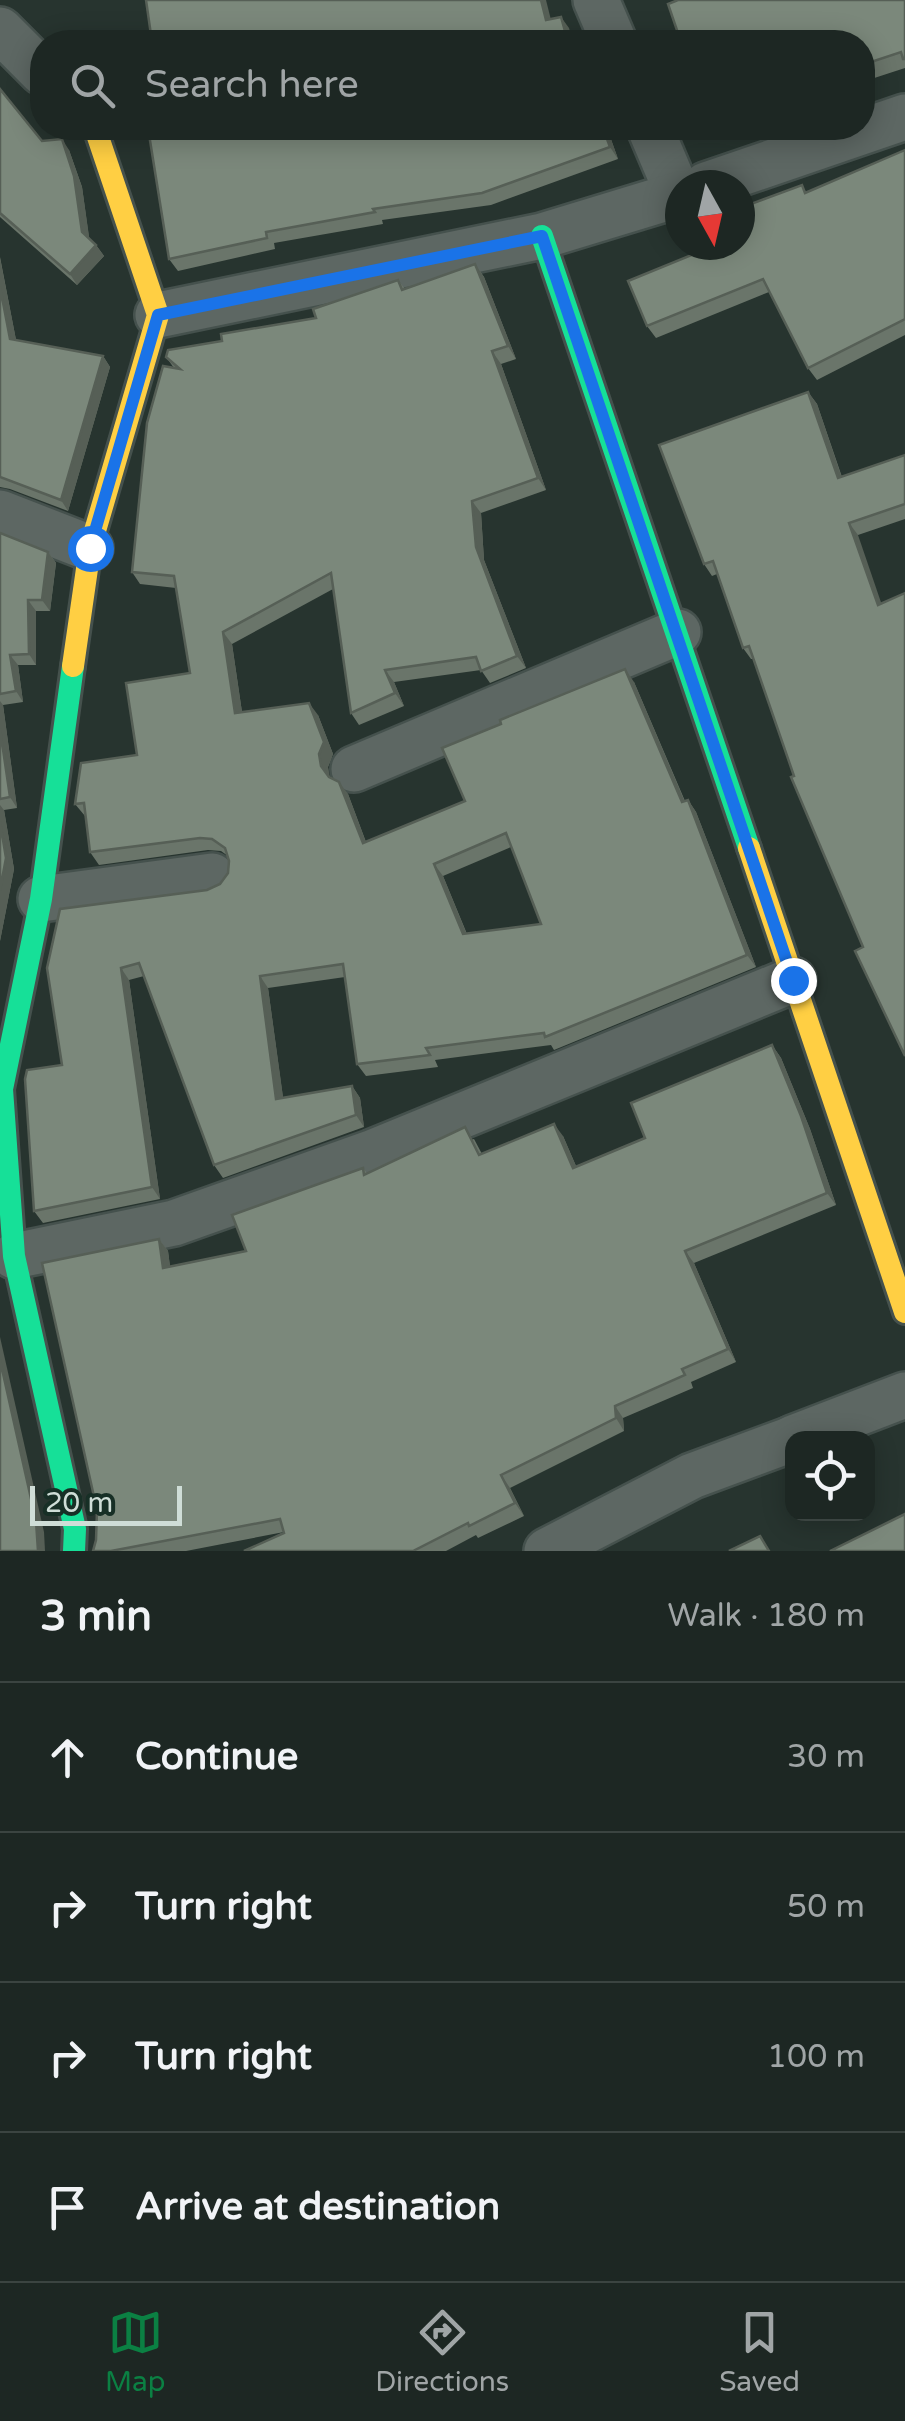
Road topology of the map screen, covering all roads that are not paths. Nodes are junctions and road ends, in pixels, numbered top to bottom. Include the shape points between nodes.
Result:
1 (596, 0) edge
2 (0, 30) edge
3 (609, 30) edge
4 (30, 60) edge
5 (905, 117) edge
6 (875, 127) edge
7 (99, 140) edge
8 (657, 140) edge
9 (838, 140) edge
10 (675, 170) edge
11 (750, 170) edge
12 (665, 198) edge
13 (542, 236) junction
14 (158, 315) junction
15 (0, 513) edge
16 (90, 548) junction
17 (678, 632) junction
18 (354, 770) dead end
19 (212, 876) dead end
20 (41, 899) junction
21 (793, 980) junction
22 (14, 1256) junction
23 (905, 1312) edge
24 (905, 1396) edge
25 (814, 1431) edge
26 (785, 1442) edge
27 (74, 1551) edge
28 (547, 1551) edge

1 - 3 street
2 - 4 street
5 - 6 street
7 - 14 street
8 - 10 street
9 - 11 street
12 - 13 street
13 - 14 street
13 - 17 street
14 - 16 street
15 - 16 street
16 - 20 street
17 - 18 street
17 - 21 street
19 - 20 street
20 - 22 street via 2,1089
21 - 22 street via 372,1153 174,1222
21 - 23 street
22 - 27 street
24 - 25 street
26 - 28 street via 692,1476

